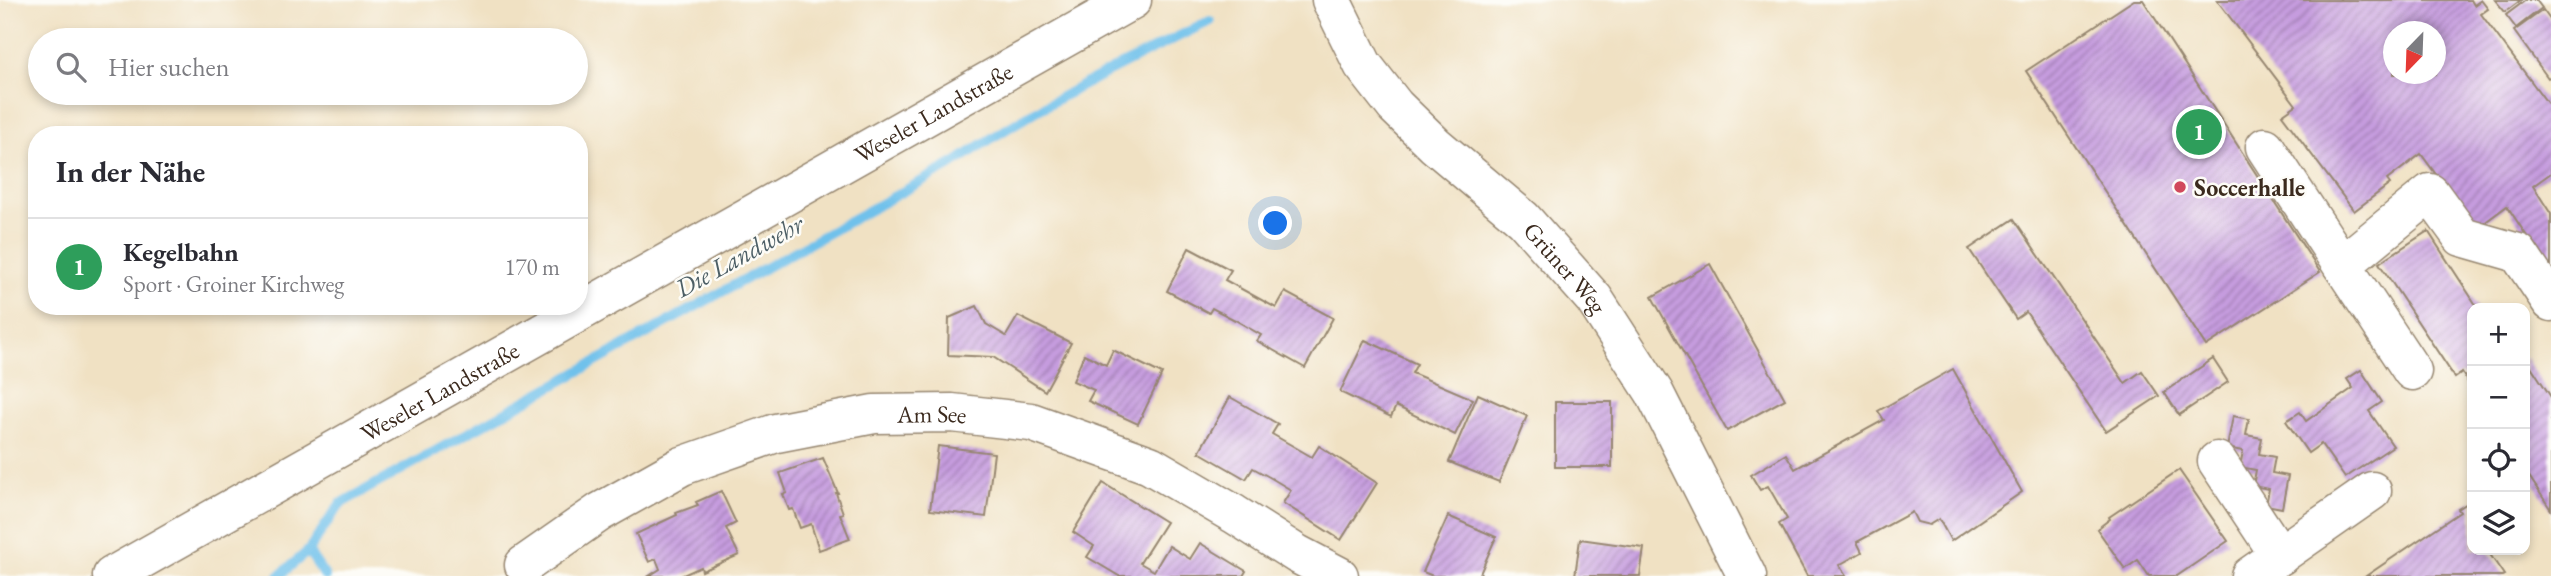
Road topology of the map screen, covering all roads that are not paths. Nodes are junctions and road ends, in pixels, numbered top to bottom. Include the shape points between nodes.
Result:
1 (1132, 0) edge
2 (1331, 0) edge
3 (2265, 147) dead end
4 (2342, 265) junction
5 (2551, 302) edge
6 (588, 307) edge
7 (574, 315) edge
8 (2412, 371) dead end
9 (2217, 461) dead end
10 (2372, 491) dead end
11 (524, 565) dead end
12 (2279, 565) edge
13 (112, 576) edge
14 (1339, 576) edge
15 (1748, 576) edge

1 - 6 street, Weseler Landstraße
2 - 15 street, Grüner Weg via 1363,65 1395,106 1523,219 1594,299 1654,392
3 - 4 street
4 - 5 street via 2430,192 2462,237 2518,253
4 - 8 street
7 - 13 street, Weseler Landstraße
9 - 12 street
10 - 12 street
11 - 14 street, Am See via 600,512 682,466 776,433 874,415 952,413 1031,422 1150,465

